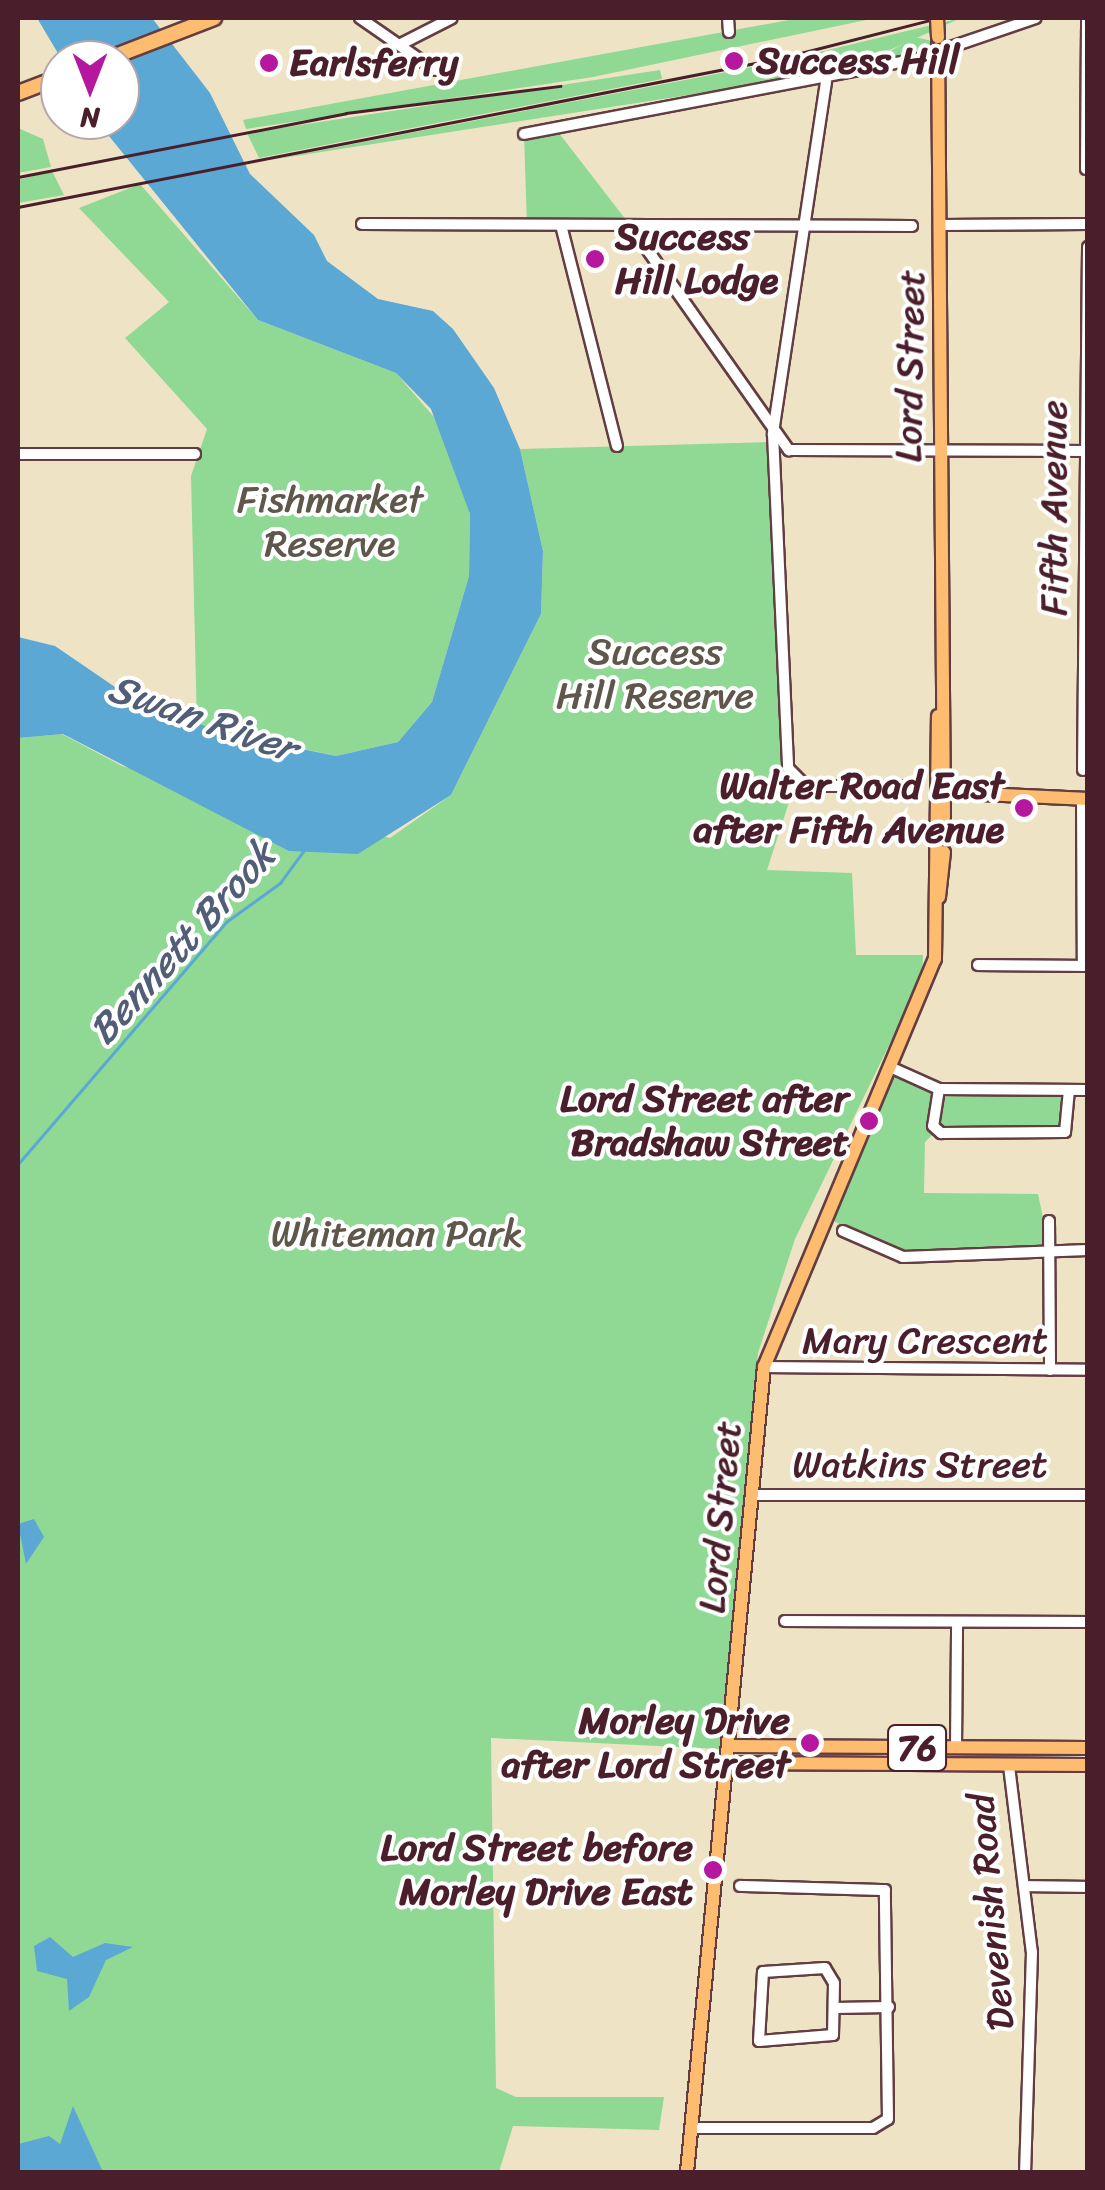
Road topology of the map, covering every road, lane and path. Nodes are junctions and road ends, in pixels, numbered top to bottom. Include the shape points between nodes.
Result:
1 (214, 18) edge
2 (360, 18) edge
3 (452, 18) edge
4 (728, 18) edge
5 (937, 18) edge
6 (1036, 18) edge
7 (1087, 18) edge
8 (729, 32) dead end
9 (939, 44) junction
10 (400, 45) junction
11 (140, 47) edge
12 (918, 59) dead end
13 (435, 70) dead end
14 (826, 82) junction
15 (524, 134) dead end
16 (1086, 170) edge
17 (362, 224) dead end
18 (1088, 224) edge
19 (562, 225) junction
20 (630, 225) junction
21 (798, 225) junction
22 (912, 226) dead end
23 (942, 226) junction
24 (1088, 247) edge
25 (773, 434) junction
26 (617, 446) dead end
27 (938, 450) junction
28 (1086, 451) edge
29 (18, 454) edge
30 (195, 454) dead end
31 (1084, 770) dead end
32 (907, 786) dead end
33 (939, 792) junction
34 (1084, 799) edge
35 (978, 966) dead end
36 (1085, 966) edge
37 (890, 1067) junction
38 (939, 1089) junction
39 (1070, 1090) junction
40 (1088, 1090) edge
41 (1049, 1221) dead end
42 (844, 1231) dead end
43 (1050, 1250) junction
44 (1088, 1250) edge
45 (764, 1367) junction
46 (1050, 1370) junction
47 (1088, 1370) edge
48 (753, 1495) junction
49 (1088, 1495) edge
50 (784, 1621) dead end
51 (957, 1622) junction
52 (1088, 1622) edge
53 (730, 1746) junction
54 (956, 1748) junction
55 (1088, 1748) edge
56 (728, 1764) junction
57 (1009, 1766) junction
58 (1088, 1766) edge
59 (740, 1886) dead end
60 (1024, 1886) junction
61 (1088, 1886) edge
62 (889, 2007) junction
63 (835, 2008) junction
64 (692, 2128) junction
65 (687, 2172) edge
66 (1026, 2172) edge

1 - 11 highway
2 - 10 street
3 - 10 street
4 - 8 street
5 - 9 main road, Lord Street, bridge
6 - 9 street
7 - 16 street
9 - 23 main road, Lord Street
10 - 13 street
12 - 14 street
14 - 15 street
14 - 21 street
17 - 19 street
18 - 23 street
19 - 20 street
19 - 26 street
20 - 21 street
20 - 25 street
21 - 22 street
21 - 25 street
23 - 27 main road, Lord Street
24 - 28 street, Fifth Avenue
25 - 27 street via 789,450
25 - 32 street via 788,768 806,786
27 - 28 street
27 - 33 main road, Lord Street
28 - 31 street, Fifth Avenue
29 - 30 street
33 - 34 main road
33 - 37 main road, Lord Street via 935,959
34 - 36 street
35 - 36 street
37 - 38 street
37 - 45 main road, Lord Street
38 - 39 street
38 - 39 street via 933,1126 942,1133 1066,1132
39 - 40 street
41 - 43 street
42 - 43 street via 902,1257
43 - 44 street
43 - 46 street
45 - 46 street, Mary Crescent
45 - 48 main road, Lord Street
46 - 47 street, Mary Crescent
48 - 49 street, Watkins Street
48 - 53 main road, Lord Street
50 - 51 street
51 - 52 street
51 - 54 street
53 - 54 main road, 76
53 - 56 main road, Lord Street
54 - 55 main road, 76
56 - 57 main road, 76
56 - 64 main road, Lord Street
57 - 58 main road, 76
57 - 60 street, Devenish Road
59 - 62 street via 885,1890
60 - 61 street
60 - 66 street, Devenish Road via 1032,1986
62 - 63 street
62 - 64 street via 888,2113 880,2127
63 - 63 street via 825,1968 768,1968 754,2036 822,2043 832,2035
64 - 65 main road, Lord Street

